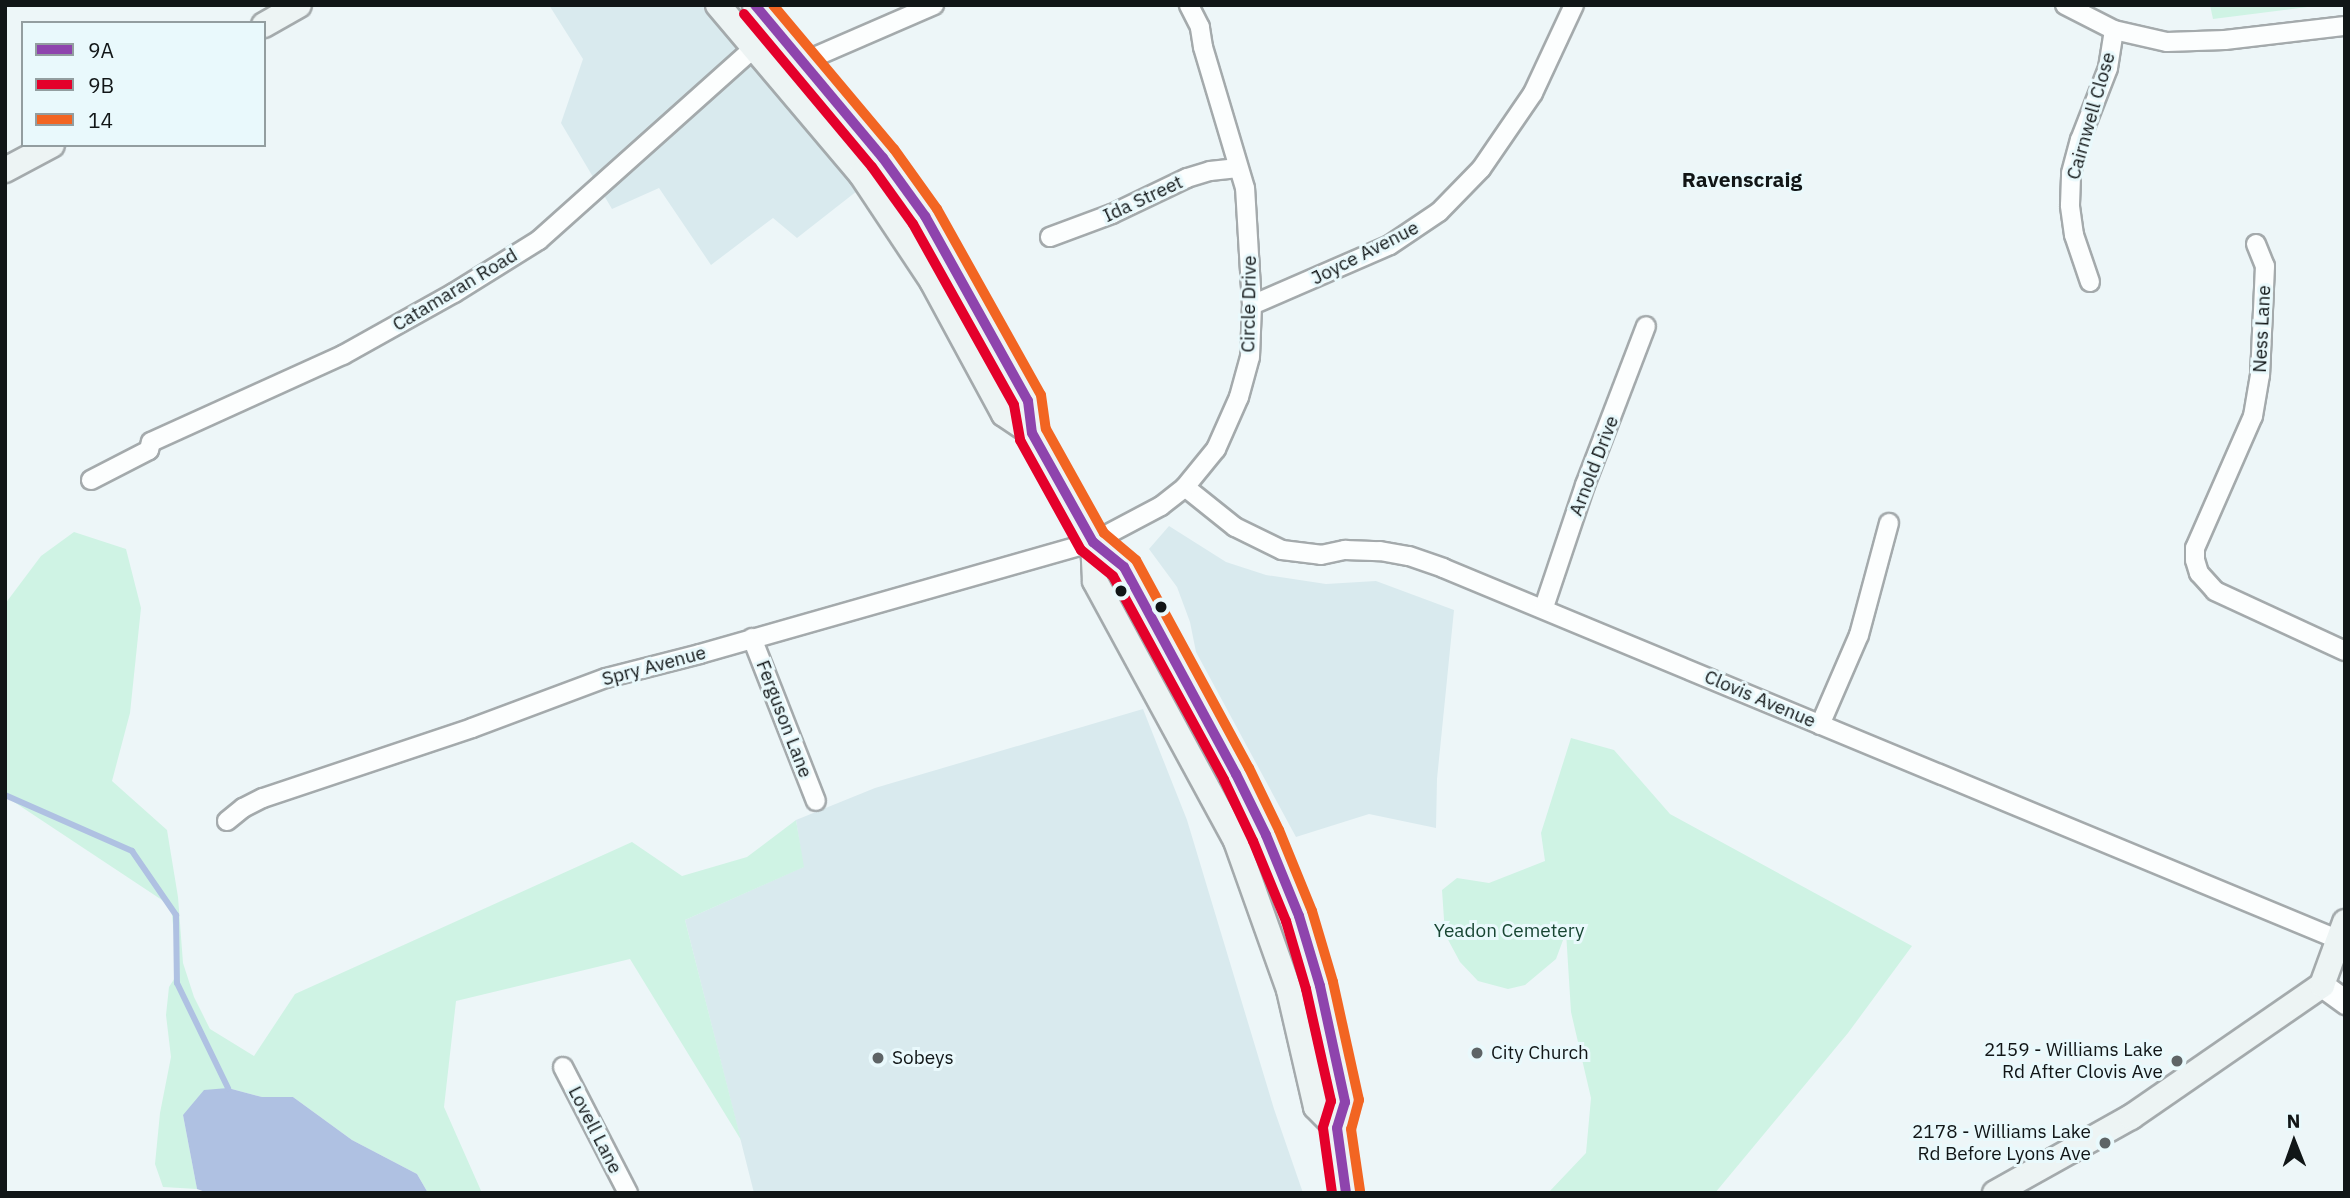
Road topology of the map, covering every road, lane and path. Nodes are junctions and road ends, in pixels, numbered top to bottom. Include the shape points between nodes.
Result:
1 (299, 5) edge
2 (718, 5) edge
3 (755, 5) edge
4 (934, 5) edge
5 (1189, 5) edge
6 (1574, 5) edge
7 (2065, 5) edge
8 (266, 23) edge
9 (2345, 26) edge
10 (775, 29) junction
11 (2113, 30) junction
12 (754, 48) junction
13 (803, 62) junction
14 (48, 147) edge
15 (1238, 168) junction
16 (5, 170) edge
17 (1050, 237) dead end
18 (2256, 244) dead end
19 (2090, 282) dead end
20 (1252, 305) junction
21 (1646, 326) dead end
22 (1032, 433) junction
23 (91, 480) dead end
24 (1185, 487) junction
25 (1889, 523) dead end
26 (1093, 542) junction
27 (1544, 607) junction
28 (752, 638) junction
29 (2345, 651) edge
30 (1820, 725) junction
31 (816, 801) dead end
32 (227, 821) dead end
33 (2341, 931) edge
34 (2322, 985) junction
35 (2345, 1002) edge
36 (563, 1067) dead end
37 (1337, 1128) junction
38 (628, 1193) edge
39 (1346, 1193) edge
40 (1995, 1193) edge

1 - 8 main road
2 - 12 main road
3 - 10 main road
4 - 13 street
5 - 15 street, Circle Drive via 1200,27
6 - 20 street, Joyce Avenue via 1533,93 1481,169 1439,212 1390,245
7 - 11 street
9 - 11 street via 2186,42 2140,38
10 - 12 street, Catamaran Road
10 - 13 main road
11 - 19 street, Cairnwell Close via 2108,68 2074,156 2070,190 2074,235
12 - 22 main road via 861,174 932,281 1004,415
12 - 23 street, Catamaran Road via 538,240 343,355 151,442 149,450
13 - 22 main road via 925,216 1028,401
14 - 16 main road
15 - 17 street, Ida Street via 1187,178
15 - 20 street, Circle Drive via 1245,188
18 - 29 street, Ness Lane via 2265,267 2262,349 2253,416 2196,548 2199,573 2215,591
20 - 24 street, Circle Drive via 1250,357 1239,397 1216,449
21 - 27 street, Arnold Drive
22 - 26 main road
24 - 26 street, Circle Drive via 1161,506
24 - 27 street, Clovis Avenue via 1236,527 1282,550 1409,556
25 - 30 street via 1859,635
26 - 28 street, Spry Avenue
26 - 37 main road via 1095,582 1236,841 1289,990 1316,1107
26 - 37 main road via 1124,567 1266,835 1298,916 1333,1040 1345,1102
27 - 30 street, Clovis Avenue
28 - 31 street, Ferguson Lane
28 - 32 street, Spry Avenue via 606,678 263,798
30 - 33 street, Clovis Avenue
33 - 34 main road
34 - 35 street
34 - 40 main road via 2132,1117
36 - 38 street, Lovell Lane
37 - 39 main road

